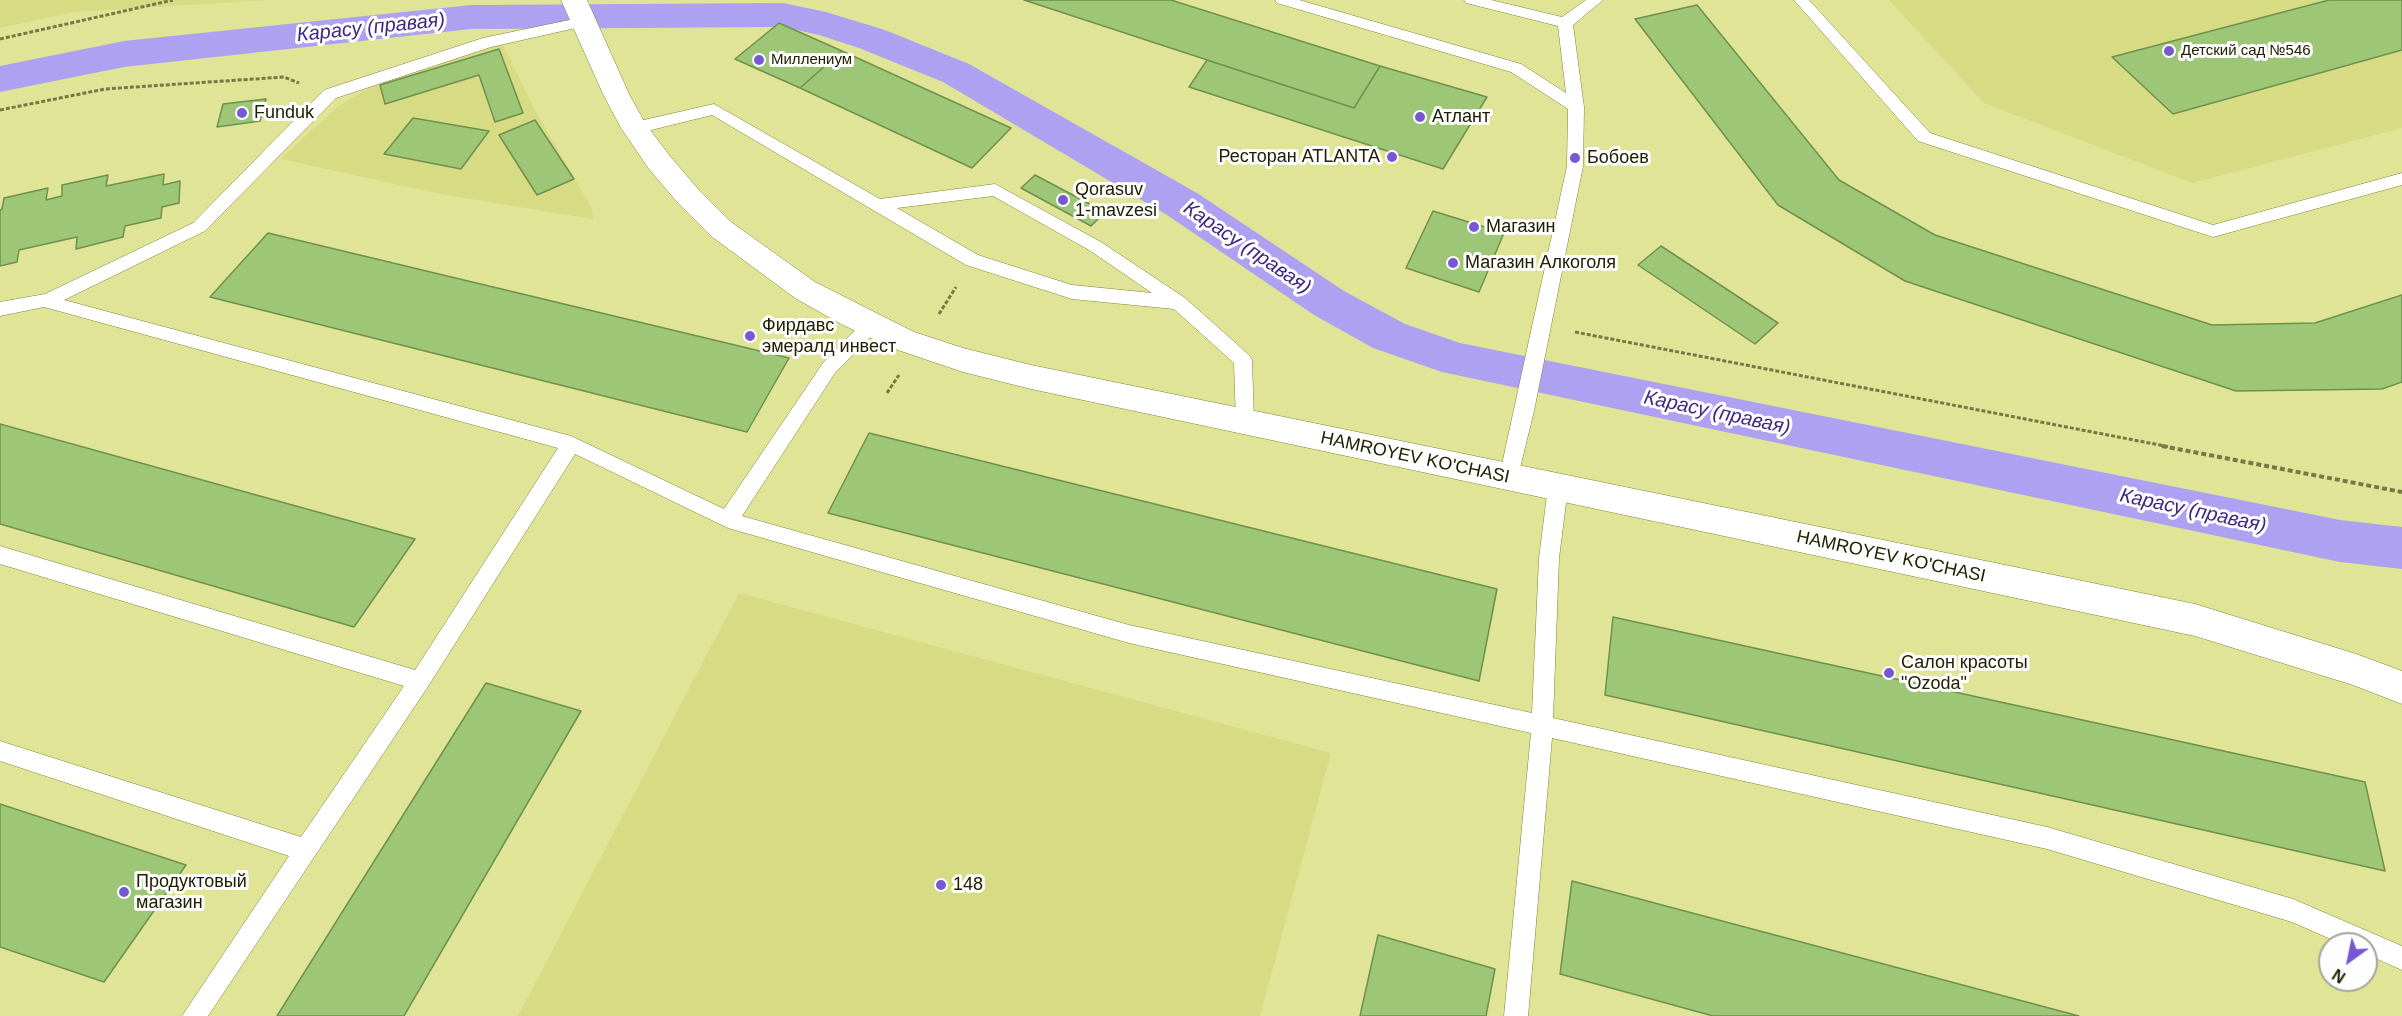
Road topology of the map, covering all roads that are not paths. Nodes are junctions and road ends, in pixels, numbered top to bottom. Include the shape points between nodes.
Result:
1 (1282, 0) edge
2 (1471, 0) edge
3 (1596, 0) edge
4 (1801, 0) edge
5 (579, 11) edge
6 (1565, 23) junction
7 (1576, 107) junction
8 (635, 128) junction
9 (2402, 179) edge
10 (877, 205) junction
11 (48, 300) junction
12 (1179, 303) junction
13 (0, 309) edge
14 (871, 325) junction
15 (1245, 422) junction
16 (571, 444) junction
17 (1509, 478) junction
18 (1558, 487) junction
19 (728, 520) junction
20 (0, 555) edge
21 (420, 681) junction
22 (2402, 688) edge
23 (1542, 726) junction
24 (0, 751) edge
25 (306, 850) junction
26 (2402, 958) edge
27 (194, 1016) edge
28 (1516, 1016) edge

1 - 7 lane via 1516,68
2 - 6 lane
3 - 6 lane
4 - 9 lane via 1924,138 2213,231
5 - 8 main road, HAMROYEV KO'CHASI
5 - 11 lane via 330,94 200,227
6 - 7 lane
7 - 17 lane via 1575,166
8 - 10 lane via 714,109
8 - 14 main road, HAMROYEV KO'CHASI via 659,162 721,229 805,290
10 - 12 lane via 978,263 1072,292
10 - 12 lane via 995,190 1095,246
11 - 13 lane
11 - 16 lane
12 - 15 lane via 1243,360
14 - 15 main road, HAMROYEV KO'CHASI via 963,360
14 - 19 lane via 829,368
15 - 17 main road, HAMROYEV KO'CHASI
16 - 19 lane
16 - 21 lane
17 - 18 main road, HAMROYEV KO'CHASI
18 - 22 main road, HAMROYEV KO'CHASI via 2195,620
18 - 23 lane via 1549,558
19 - 23 lane via 1129,634
20 - 21 lane
21 - 25 lane
23 - 26 lane via 2047,837 2293,911
23 - 28 lane
24 - 25 lane
25 - 27 lane

